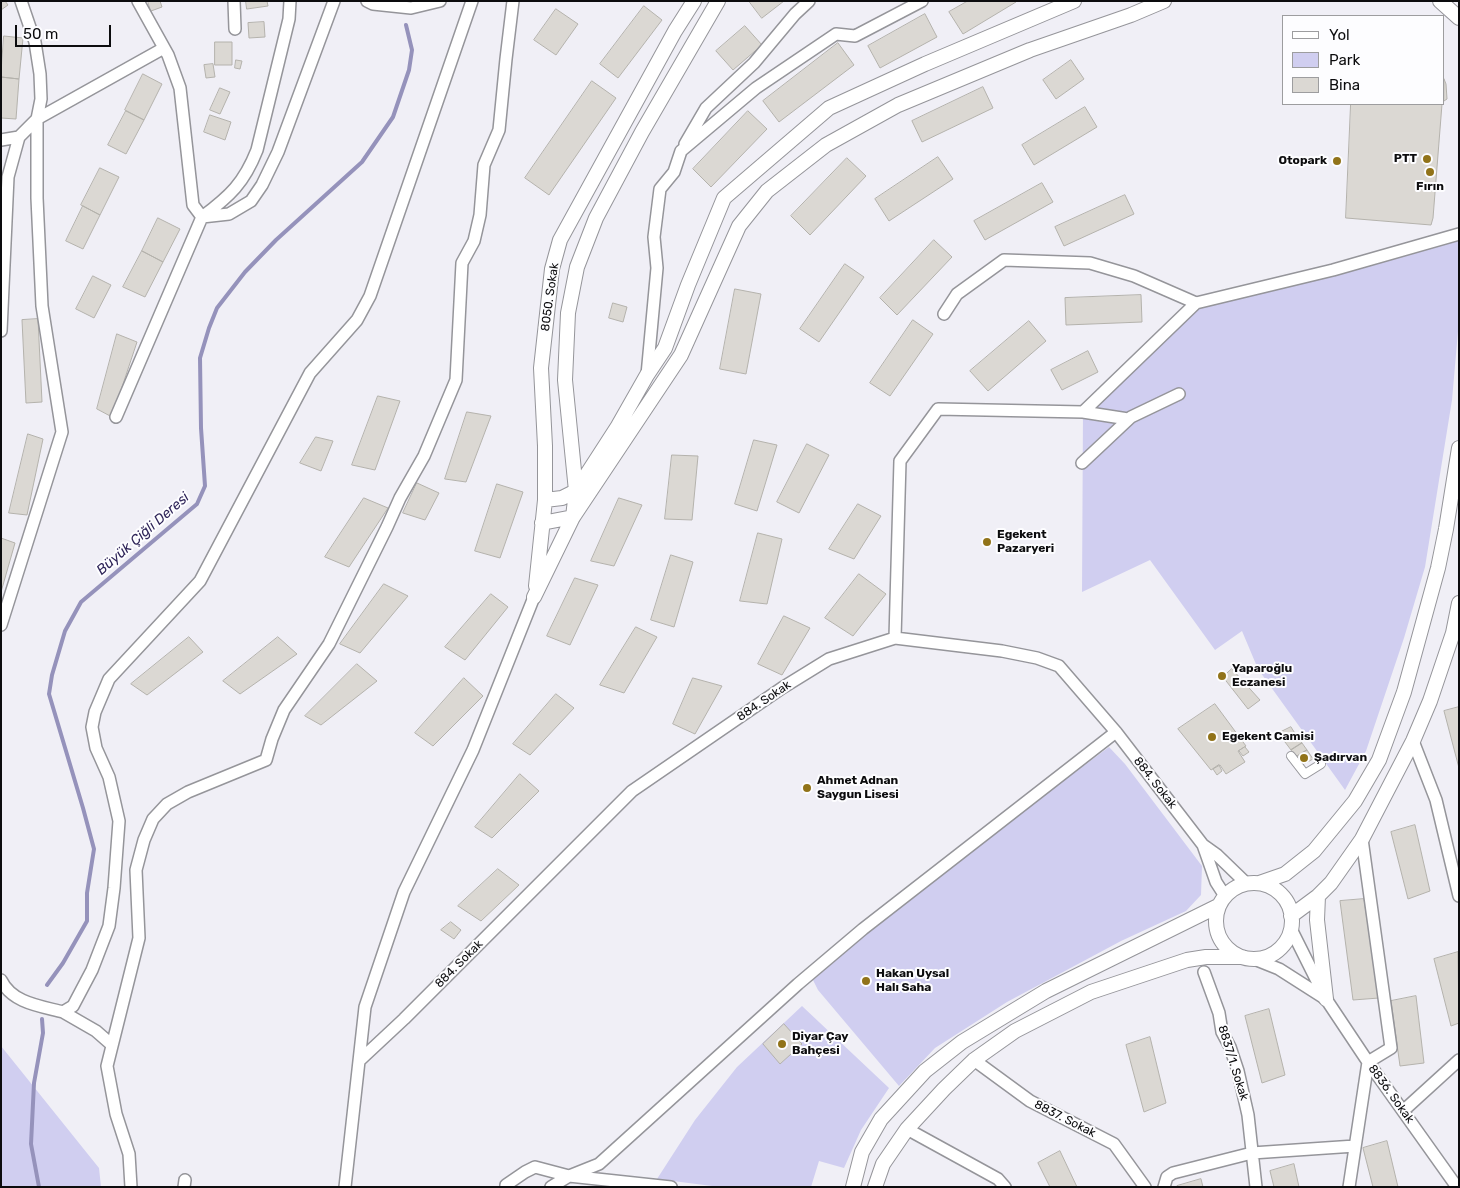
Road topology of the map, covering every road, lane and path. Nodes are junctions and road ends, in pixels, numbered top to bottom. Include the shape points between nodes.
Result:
1 (21, 1) edge
2 (138, 1) edge
3 (234, 1) edge
4 (290, 1) edge
5 (334, 1) edge
6 (367, 1) edge
7 (440, 1) edge
8 (472, 1) edge
9 (513, 1) edge
10 (694, 1) edge
11 (718, 1) edge
12 (809, 1) edge
13 (922, 1) edge
14 (1074, 1) edge
15 (1164, 1) edge
16 (1440, 1) edge
17 (412, 4) edge
18 (1459, 18) edge
19 (235, 29) dead end
20 (164, 48) junction
21 (37, 118) junction
22 (19, 137) junction
23 (1, 140) edge
24 (681, 151) junction
25 (202, 217) junction
26 (1459, 234) edge
27 (1196, 303) junction
28 (944, 314) dead end
29 (1, 330) edge
30 (647, 375) junction
31 (1179, 394) dead end
32 (1083, 412) junction
33 (116, 417) dead end
34 (1128, 419) junction
35 (1459, 448) edge
36 (1082, 464) dead end
37 (576, 490) junction
38 (545, 500) junction
39 (573, 517) junction
40 (542, 523) junction
41 (534, 597) junction
42 (1459, 603) edge
43 (1, 624) edge
44 (1456, 637) edge
45 (895, 638) junction
46 (1116, 732) junction
47 (1413, 740) junction
48 (1292, 756) dead end
49 (1321, 764) dead end
50 (1362, 839) junction
51 (1204, 845) junction
52 (1252, 883) junction
53 (1318, 896) junction
54 (1459, 896) edge
55 (1222, 901) junction
56 (1291, 923) junction
57 (1248, 958) junction
58 (1204, 972) dead end
59 (1, 980) edge
60 (1326, 999) junction
61 (63, 1012) junction
62 (962, 1042) junction
63 (112, 1045) junction
64 (358, 1060) junction
65 (974, 1060) junction
66 (1459, 1060) edge
67 (1368, 1062) junction
68 (1403, 1111) junction
69 (907, 1128) junction
70 (1355, 1146) junction
71 (1252, 1153) junction
72 (569, 1176) junction
73 (131, 1187) edge
74 (345, 1187) edge
75 (506, 1187) edge
76 (551, 1187) edge
77 (671, 1187) edge
78 (853, 1187) edge
79 (875, 1187) edge
80 (1006, 1187) edge
81 (1145, 1187) edge
82 (1164, 1187) edge
83 (1256, 1187) edge
84 (1349, 1187) edge
85 (1457, 1187) edge

1 - 21 street via 35,42 40,74 41,99
2 - 20 street
3 - 19 street
4 - 25 street via 289,19 257,150 249,170 240,184
5 - 25 street via 278,152 262,186 252,201 229,214
6 - 17 street via 382,5
7 - 17 street
8 - 61 street via 370,296 357,320 310,373 200,581 109,679 95,712 92,727 96,748 109,777 119,821 114,888 109,926 92,970 73,1006
9 - 63 street via 500,130 484,165 480,215 474,241 462,263 456,380 424,456 329,644 284,710 266,760 188,792 166,804 153,819 136,870 139,938
10 - 38 street, 8050. Sokak via 560,240 552,269 540,368
11 - 37 street, 8050. Sokak via 596,218 577,267 568,313 565,380
12 - 24 street via 754,63 706,108
13 - 24 street via 855,36 836,34 756,88
14 - 30 street via 829,108 724,198 665,348
15 - 39 street via 1030,50 898,105 826,145 767,191 739,226 680,354
16 - 18 street
20 - 21 street
20 - 25 street via 180,88 193,205
21 - 22 street
21 - 43 street via 42,306 62,432
22 - 23 street
22 - 29 street via 8,177
24 - 30 street via 674,172 660,189 654,237 657,268
25 - 33 street
26 - 27 street via 1333,270
27 - 28 street via 1134,276 1090,263 1004,260 957,294
27 - 32 street
30 - 37 street
31 - 34 street
32 - 34 street
32 - 45 street via 938,409 900,461
34 - 36 street
35 - 52 street via 1438,568 1404,692 1380,760 1355,801 1314,851 1285,874
37 - 38 street via 562,498
37 - 39 street
38 - 40 street, 8050. Sokak
39 - 40 street
39 - 41 street
40 - 41 street, 8050. Sokak
41 - 64 street via 473,750 404,892 365,1007
42 - 44 street
44 - 47 street
45 - 46 street, 884. Sokak via 1002,651 1060,666
45 - 64 street, 884. Sokak via 829,659 632,792 404,1019
46 - 51 street, 884. Sokak
46 - 72 street via 863,929 599,1164
47 - 50 street
47 - 54 street via 1436,800
48 - 49 street via 1305,774
50 - 53 street
50 - 67 street via 1391,1048
51 - 52 street, 884. Sokak
51 - 55 street, 884. Sokak
52 - 55 street via 1235,888
52 - 56 street via 1271,887 1281,894 1288,904
53 - 56 street
53 - 60 street via 1317,920
55 - 57 street via 1216,918 1222,942 1231,951
55 - 62 street via 1046,991
56 - 57 street via 1286,941 1278,950 1267,956
56 - 60 street, 8836. Sokak
57 - 60 street via 1279,969
57 - 65 street via 1187,960 1091,992 1016,1031
58 - 71 street, 8837/1. Sokak via 1238,1071
59 - 61 street via 5,988 28,1003
60 - 67 street, 8836. Sokak
61 - 63 street via 96,1031
62 - 65 street
62 - 78 street via 925,1071 881,1119 862,1152
63 - 73 street via 107,1066 116,1114 129,1154
64 - 74 street
65 - 69 street
65 - 81 street, 8837. Sokak via 1030,1101 1114,1144
66 - 68 street
67 - 68 street, 8836. Sokak
67 - 70 street
68 - 85 street, 8836. Sokak
69 - 79 street via 883,1164
69 - 80 street via 998,1179
70 - 71 street
70 - 84 street
71 - 82 street via 1173,1173 1167,1177
71 - 83 street, 8837/1. Sokak
72 - 75 street via 535,1168 506,1184
72 - 76 street
72 - 77 street

